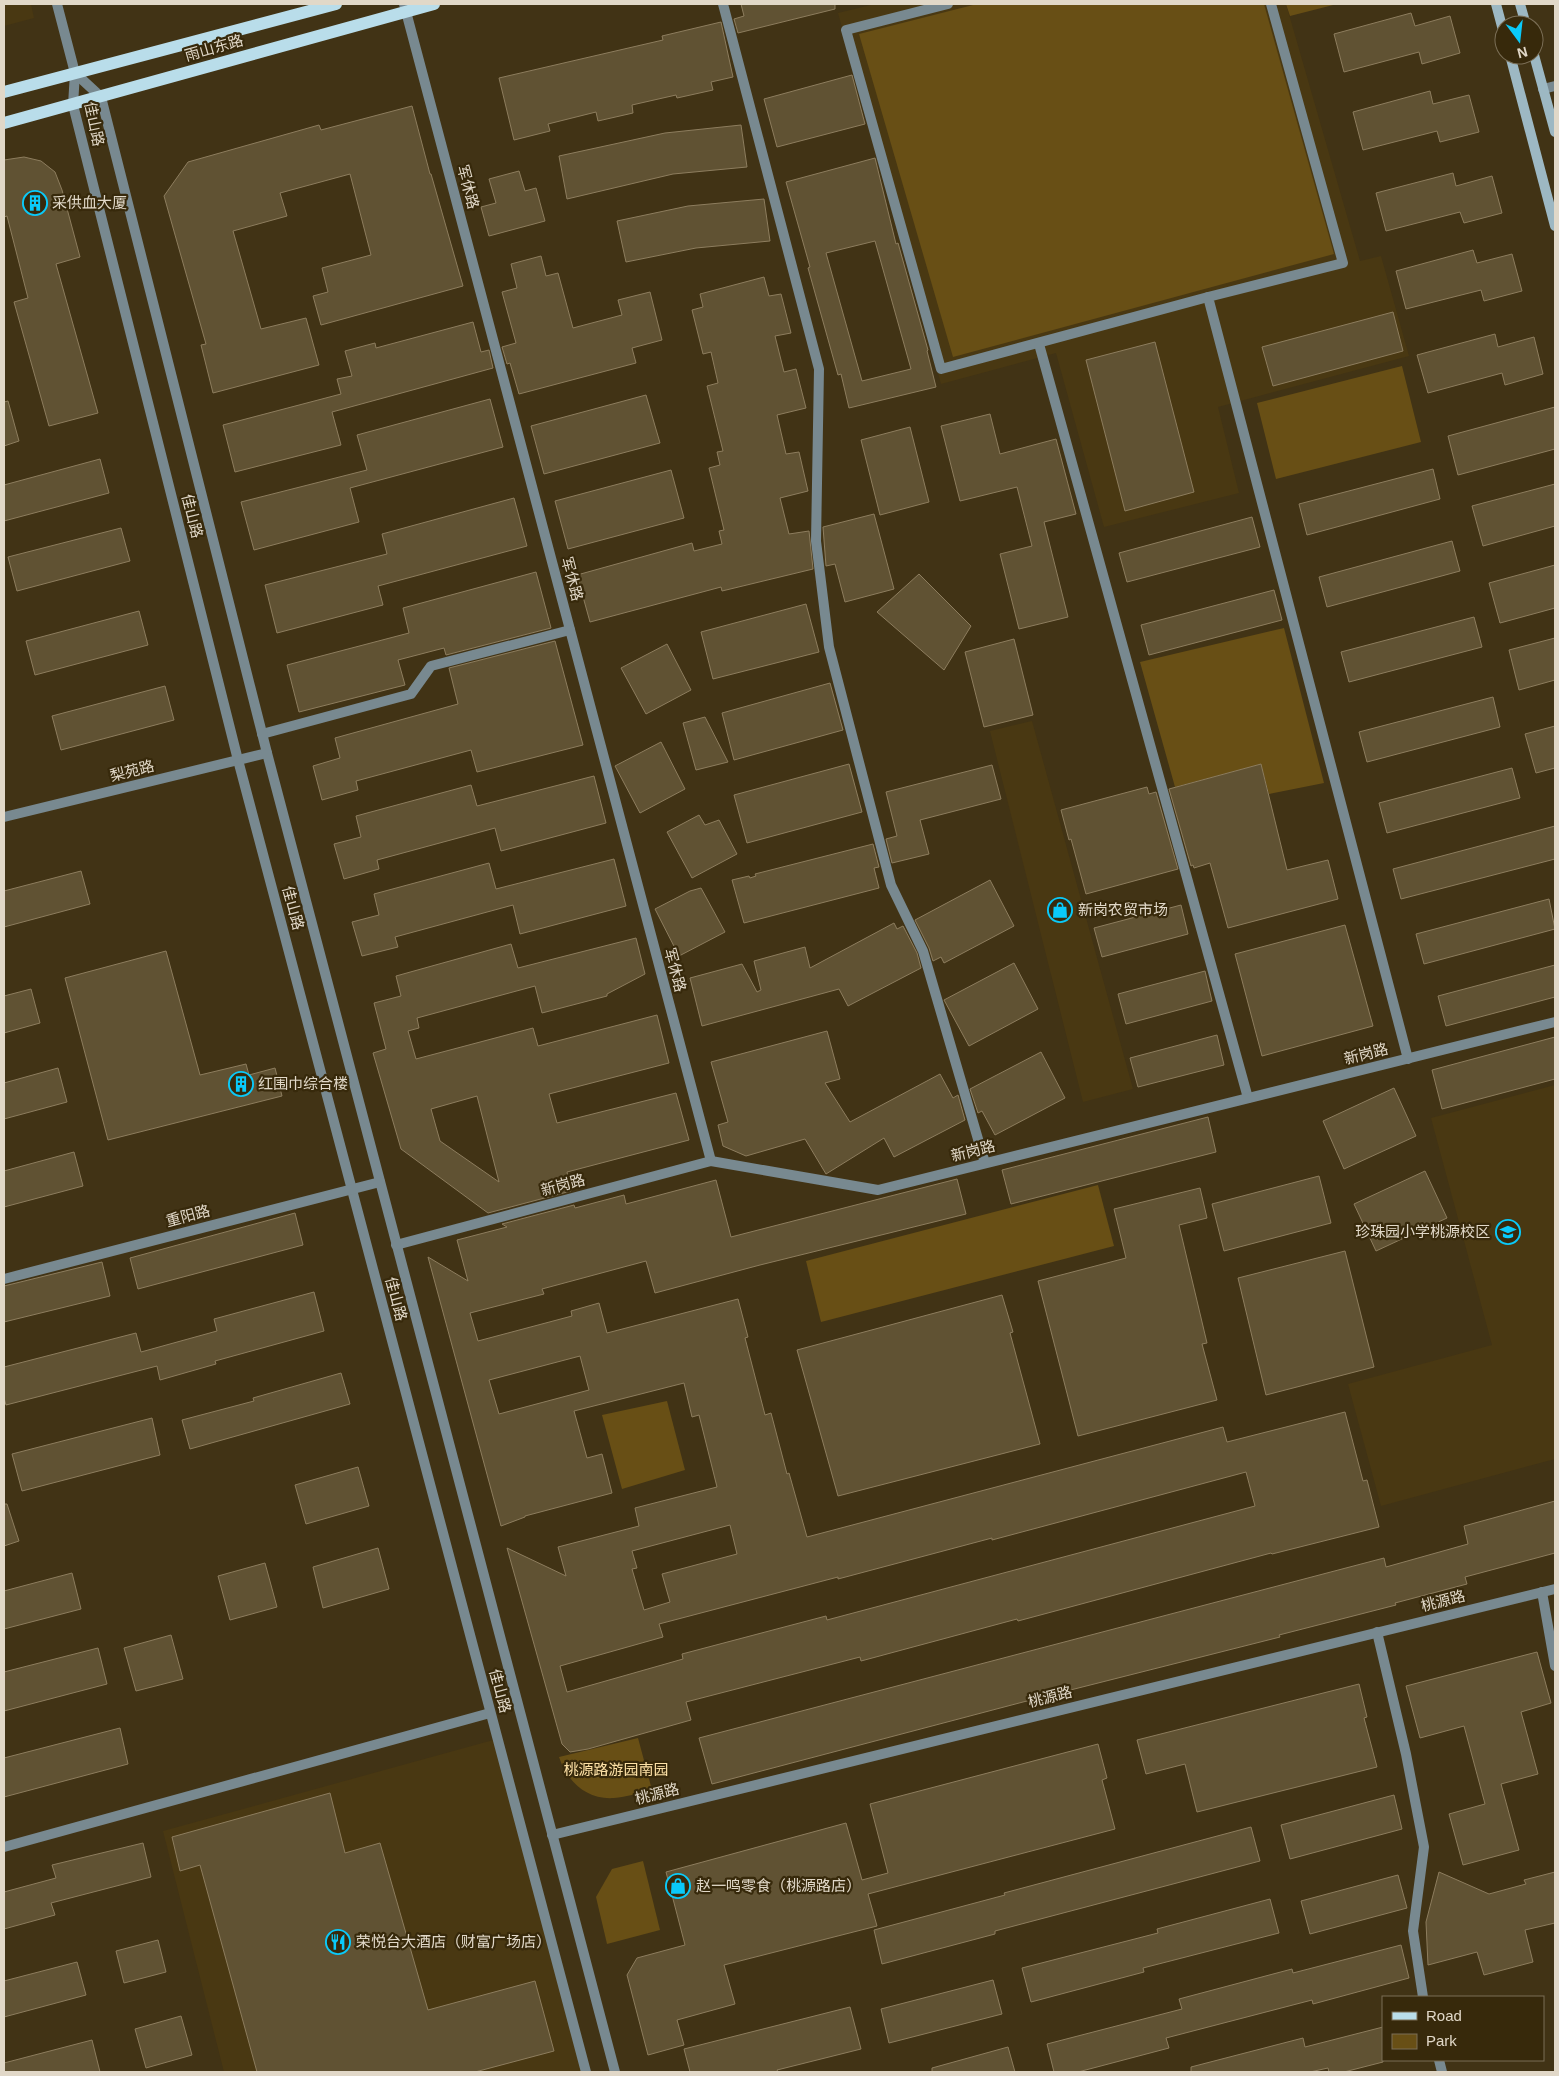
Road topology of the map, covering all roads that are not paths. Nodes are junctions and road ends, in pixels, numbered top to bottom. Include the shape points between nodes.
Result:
1 (57, 4) edge
2 (336, 4) edge
3 (434, 4) edge
4 (724, 4) edge
5 (948, 4) edge
6 (1271, 4) edge
7 (405, 7) edge
8 (1513, 65) edge
9 (1537, 65) edge
10 (75, 73) junction
11 (1555, 86) edge
12 (1543, 89) junction
13 (4, 92) edge
14 (101, 98) junction
15 (72, 105) junction
16 (4, 123) edge
17 (1555, 132) edge
18 (1555, 226) edge
19 (1208, 297) junction
20 (1039, 344) junction
21 (570, 630) junction
22 (262, 734) junction
23 (267, 754) junction
24 (238, 760) junction
25 (4, 817) edge
26 (1555, 1022) edge
27 (1408, 1059) junction
28 (1248, 1098) junction
29 (710, 1161) junction
30 (985, 1164) junction
31 (380, 1182) junction
32 (351, 1189) junction
33 (396, 1245) junction
34 (4, 1279) edge
35 (1555, 1589) edge
36 (1542, 1592) junction
37 (1378, 1632) junction
38 (1555, 1666) edge
39 (490, 1713) junction
40 (552, 1835) junction
41 (4, 1846) edge
42 (1423, 1996) edge
43 (586, 2072) edge
44 (615, 2072) edge

1 - 10 street
2 - 10 main road, 雨山东路
3 - 7 main road, 雨山东路
4 - 30 street via 819,369 816,540 830,647 891,885 923,951
5 - 20 street via 846,30 941,369
6 - 19 street via 1343,263
7 - 14 main road, 雨山东路
7 - 21 street, 军休路
8 - 18 main road
9 - 12 main road
10 - 13 main road, 雨山东路
10 - 14 street, 佳山路
10 - 15 street, 佳山路
11 - 12 street
12 - 17 main road
14 - 15 main road, 雨山东路
14 - 22 street, 佳山路
15 - 16 main road, 雨山东路
15 - 24 street, 佳山路
19 - 20 street
19 - 27 street
20 - 28 street
21 - 22 street via 430,666 411,694
21 - 29 street, 军休路
22 - 23 street, 佳山路
23 - 24 street, 梨苑路
23 - 31 street, 佳山路
24 - 25 street, 梨苑路
24 - 32 street, 佳山路
26 - 27 street, 新岗路
27 - 28 street, 新岗路
28 - 30 street, 新岗路
29 - 30 street, 新岗路 via 878,1190
29 - 33 street, 新岗路
31 - 32 street, 重阳路
31 - 33 street, 佳山路
32 - 34 street, 重阳路
32 - 39 street, 佳山路
33 - 40 street, 佳山路
35 - 36 street, 桃源路
36 - 37 street, 桃源路
36 - 38 street
37 - 40 street, 桃源路
37 - 42 street via 1424,1847 1413,1931
39 - 41 street
39 - 43 street, 佳山路
40 - 44 street, 佳山路

